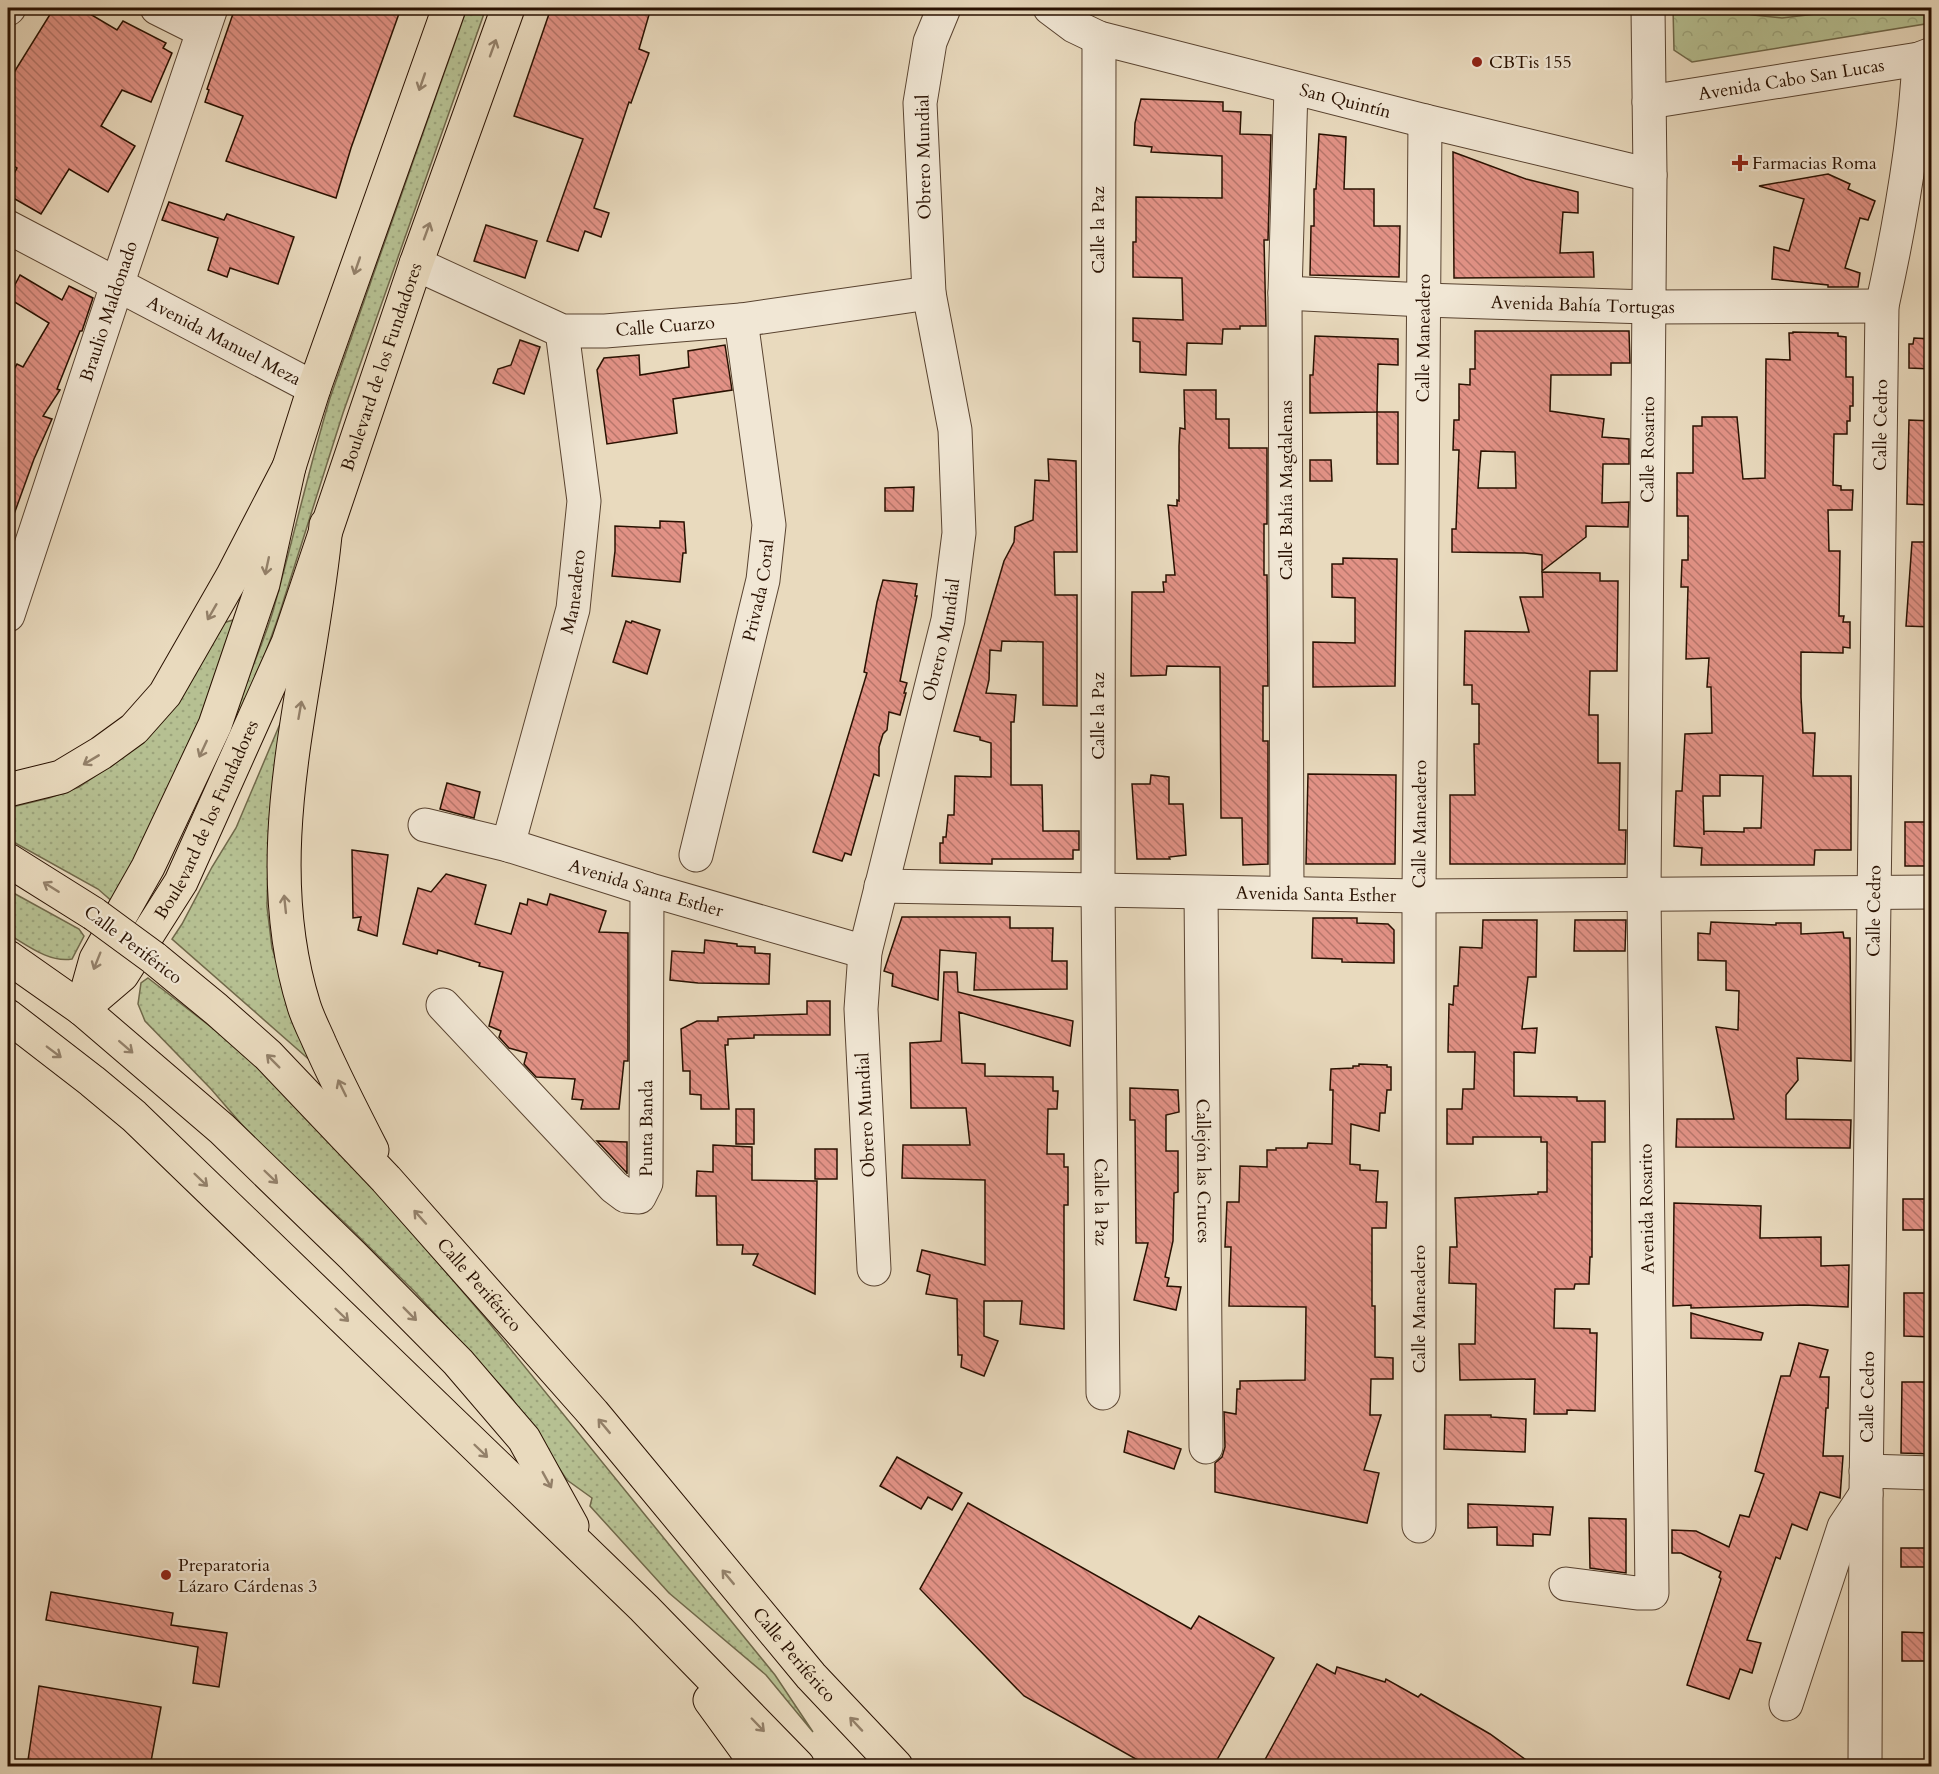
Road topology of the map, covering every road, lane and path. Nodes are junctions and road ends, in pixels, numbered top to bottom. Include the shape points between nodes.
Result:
1 (157, 8) edge
2 (448, 8) edge
3 (508, 8) edge
4 (944, 8) edge
5 (1050, 8) edge
6 (1648, 8) edge
7 (207, 19) edge
8 (1099, 38) junction
9 (1925, 57) edge
10 (1291, 88) junction
11 (1649, 102) junction
12 (1425, 121) junction
13 (1650, 175) junction
14 (8, 228) edge
15 (416, 264) junction
16 (117, 285) junction
17 (929, 293) junction
18 (1285, 293) junction
19 (1424, 300) junction
20 (1882, 306) junction
21 (1648, 307) junction
22 (741, 320) junction
23 (562, 331) junction
24 (314, 388) junction
25 (289, 467) junction
26 (327, 525) junction
27 (15, 563) edge
28 (8, 615) edge
29 (8, 790) edge
30 (425, 825) dead end
31 (508, 845) junction
32 (696, 855) dead end
33 (8, 860) edge
34 (881, 886) junction
35 (647, 889) junction
36 (1098, 889) junction
37 (1873, 891) junction
38 (1287, 892) junction
39 (1932, 892) edge
40 (1201, 893) junction
41 (1644, 893) junction
42 (1419, 896) junction
43 (865, 952) junction
44 (8, 957) edge
45 (443, 1005) dead end
46 (82, 1008) junction
47 (8, 1016) edge
48 (386, 1179) junction
49 (874, 1269) dead end
50 (1103, 1393) dead end
51 (1206, 1447) dead end
52 (1932, 1473) edge
53 (1866, 1483) junction
54 (1419, 1526) dead end
55 (590, 1558) junction
56 (1566, 1584) dead end
57 (644, 1608) junction
58 (1786, 1704) dead end
59 (758, 1767) edge
60 (798, 1767) edge
61 (896, 1767) edge
62 (1865, 1767) edge

1 - 7 street
2 -> 24 main road, Boulevard de los Fundadores
15 -> 3 main road, Boulevard de los Fundadores
4 - 17 street, Obrero Mundial via 930,42 920,103
5 - 8 street, San Quintín
6 - 11 street, Calle Rosarito
7 - 16 street, Braulio Maldonado
8 - 10 street, San Quintín
8 - 36 street, Calle la Paz
9 - 11 street, Avenida Cabo San Lucas
9 - 20 street, Calle Cedro
10 - 12 street, San Quintín
10 - 18 street, Calle Bahía Magdalenas
11 - 13 street, Calle Rosarito
12 - 13 street, San Quintín
12 - 19 street, Calle Maneadero
13 - 21 street, Calle Rosarito
14 - 16 street, Avenida Manuel Meza
15 - 23 street, Calle Cuarzo
15 - 26 main road, Boulevard de los Fundadores
16 - 24 street, Avenida Manuel Meza
16 - 27 street, Braulio Maldonado
17 - 22 street, Calle Cuarzo
17 - 34 street, Obrero Mundial via 955,430 959,533 948,620
18 - 19 street, Avenida Bahía Tortugas
18 - 38 street, Calle Bahía Magdalenas
19 - 21 street, Avenida Bahía Tortugas
19 - 42 street, Calle Maneadero
20 - 21 street, Avenida Bahía Tortugas
20 - 37 street, Calle Cedro
21 - 41 street, Calle Rosarito
22 - 23 street, Calle Cuarzo via 605,332
22 - 32 street, Privada Coral via 769,525 760,591
23 - 31 street, Maneadero via 584,501 573,609
24 - 25 main road, Boulevard de los Fundadores
25 -> 29 main road via 165,694 134,729 101,753 61,777
25 -> 46 main road, Boulevard de los Fundadores via 263,584 215,725 148,867 96,959
26 - 46 main road, Boulevard de los Fundadores via 288,643 181,882 122,975
48 -> 26 main road via 304,1008 291,961 283,884 290,770
27 - 28 street, Braulio Maldonado
30 - 31 street, Avenida Santa Esther
31 - 35 street, Avenida Santa Esther
48 -> 33 main road, Calle Periférico, bridge via 268,1055 216,1009 94,914
34 - 36 street, Avenida Santa Esther
34 - 43 street, Obrero Mundial
35 - 43 street, Avenida Santa Esther
35 - 45 street, Punta Banda via 646,1183 639,1197 626,1196 614,1187
36 - 40 street, Avenida Santa Esther
36 - 50 street, Calle la Paz
37 - 39 street, Avenida Santa Esther
37 - 41 street, Avenida Santa Esther
37 - 53 street, Calle Cedro
38 - 40 street, Avenida Santa Esther
38 - 42 street, Avenida Santa Esther
40 - 51 street, Callejón las Cruces
41 - 42 street, Avenida Santa Esther
41 - 56 street, Avenida Rosarito via 1652,1593
42 - 54 street, Calle Maneadero
43 - 49 street, Obrero Mundial via 861,1009
44 - 46 main road
46 -> 55 main road via 222,1129 458,1362 524,1439
47 -> 55 main road via 134,1116
61 -> 48 main road, Calle Periférico via 811,1676 593,1413
52 - 53 street
53 - 58 street via 1844,1527
53 - 62 street, Calle Cedro
55 - 57 main road
57 - 59 main road
57 -> 60 main road

